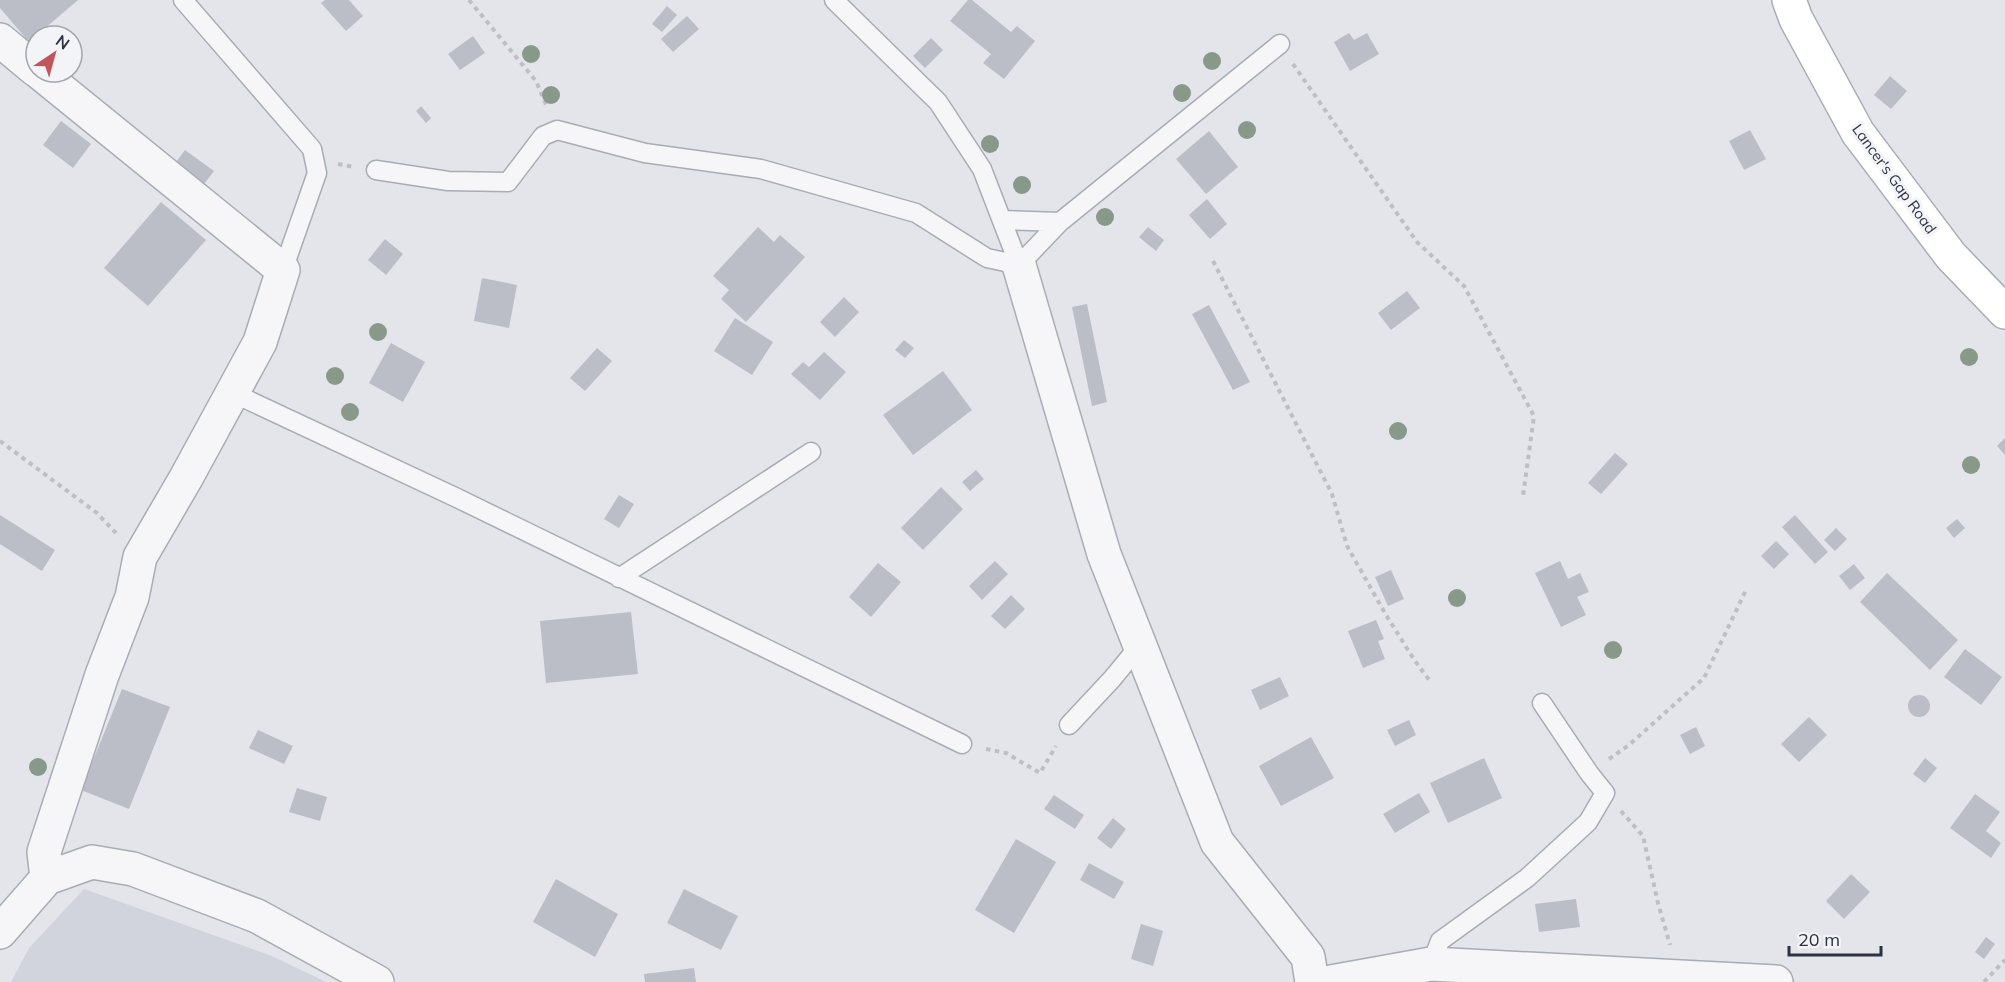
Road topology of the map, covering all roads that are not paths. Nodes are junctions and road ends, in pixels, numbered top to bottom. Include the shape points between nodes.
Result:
1 (183, 0) edge
2 (834, 0) edge
3 (1789, 0) edge
4 (0, 40) edge
5 (1280, 44) road end
6 (24, 60) edge
7 (53, 84) edge
8 (376, 170) road end
9 (1002, 220) junction
10 (1060, 222) junction
11 (1019, 265) junction
12 (284, 270) junction
13 (2005, 312) edge
14 (233, 393) junction
15 (811, 452) dead end
16 (619, 578) junction
17 (1140, 645) junction
18 (1542, 703) dead end
19 (1069, 724) road end
20 (962, 744) road end
21 (47, 878) junction
22 (0, 932) edge
23 (1431, 964) junction
24 (1714, 981) edge
25 (376, 982) edge
26 (1312, 982) edge
27 (1331, 982) edge
28 (1776, 982) edge

1 - 12 lane via 312,149 317,173
2 - 9 lane via 938,102 982,169
3 - 13 main road, Lancer's Gap Road via 1858,133 1951,256
4 - 6 street
5 - 10 lane
7 - 12 street
8 - 11 lane via 448,181 508,182 543,136 557,130 645,153 760,169 916,213 987,258
9 - 10 lane
9 - 11 lane
10 - 11 lane
11 - 17 street via 1104,554
12 - 14 street via 260,342
14 - 16 lane
14 - 21 street via 140,557 132,597 44,852
15 - 16 lane
16 - 20 lane
17 - 19 lane
17 - 26 street via 1217,842 1308,957
18 - 23 lane via 1605,793 1588,822 1527,878 1440,941
21 - 22 street
21 - 25 street via 92,862 133,869 257,916
23 - 24 street
23 - 27 street
24 - 28 street

